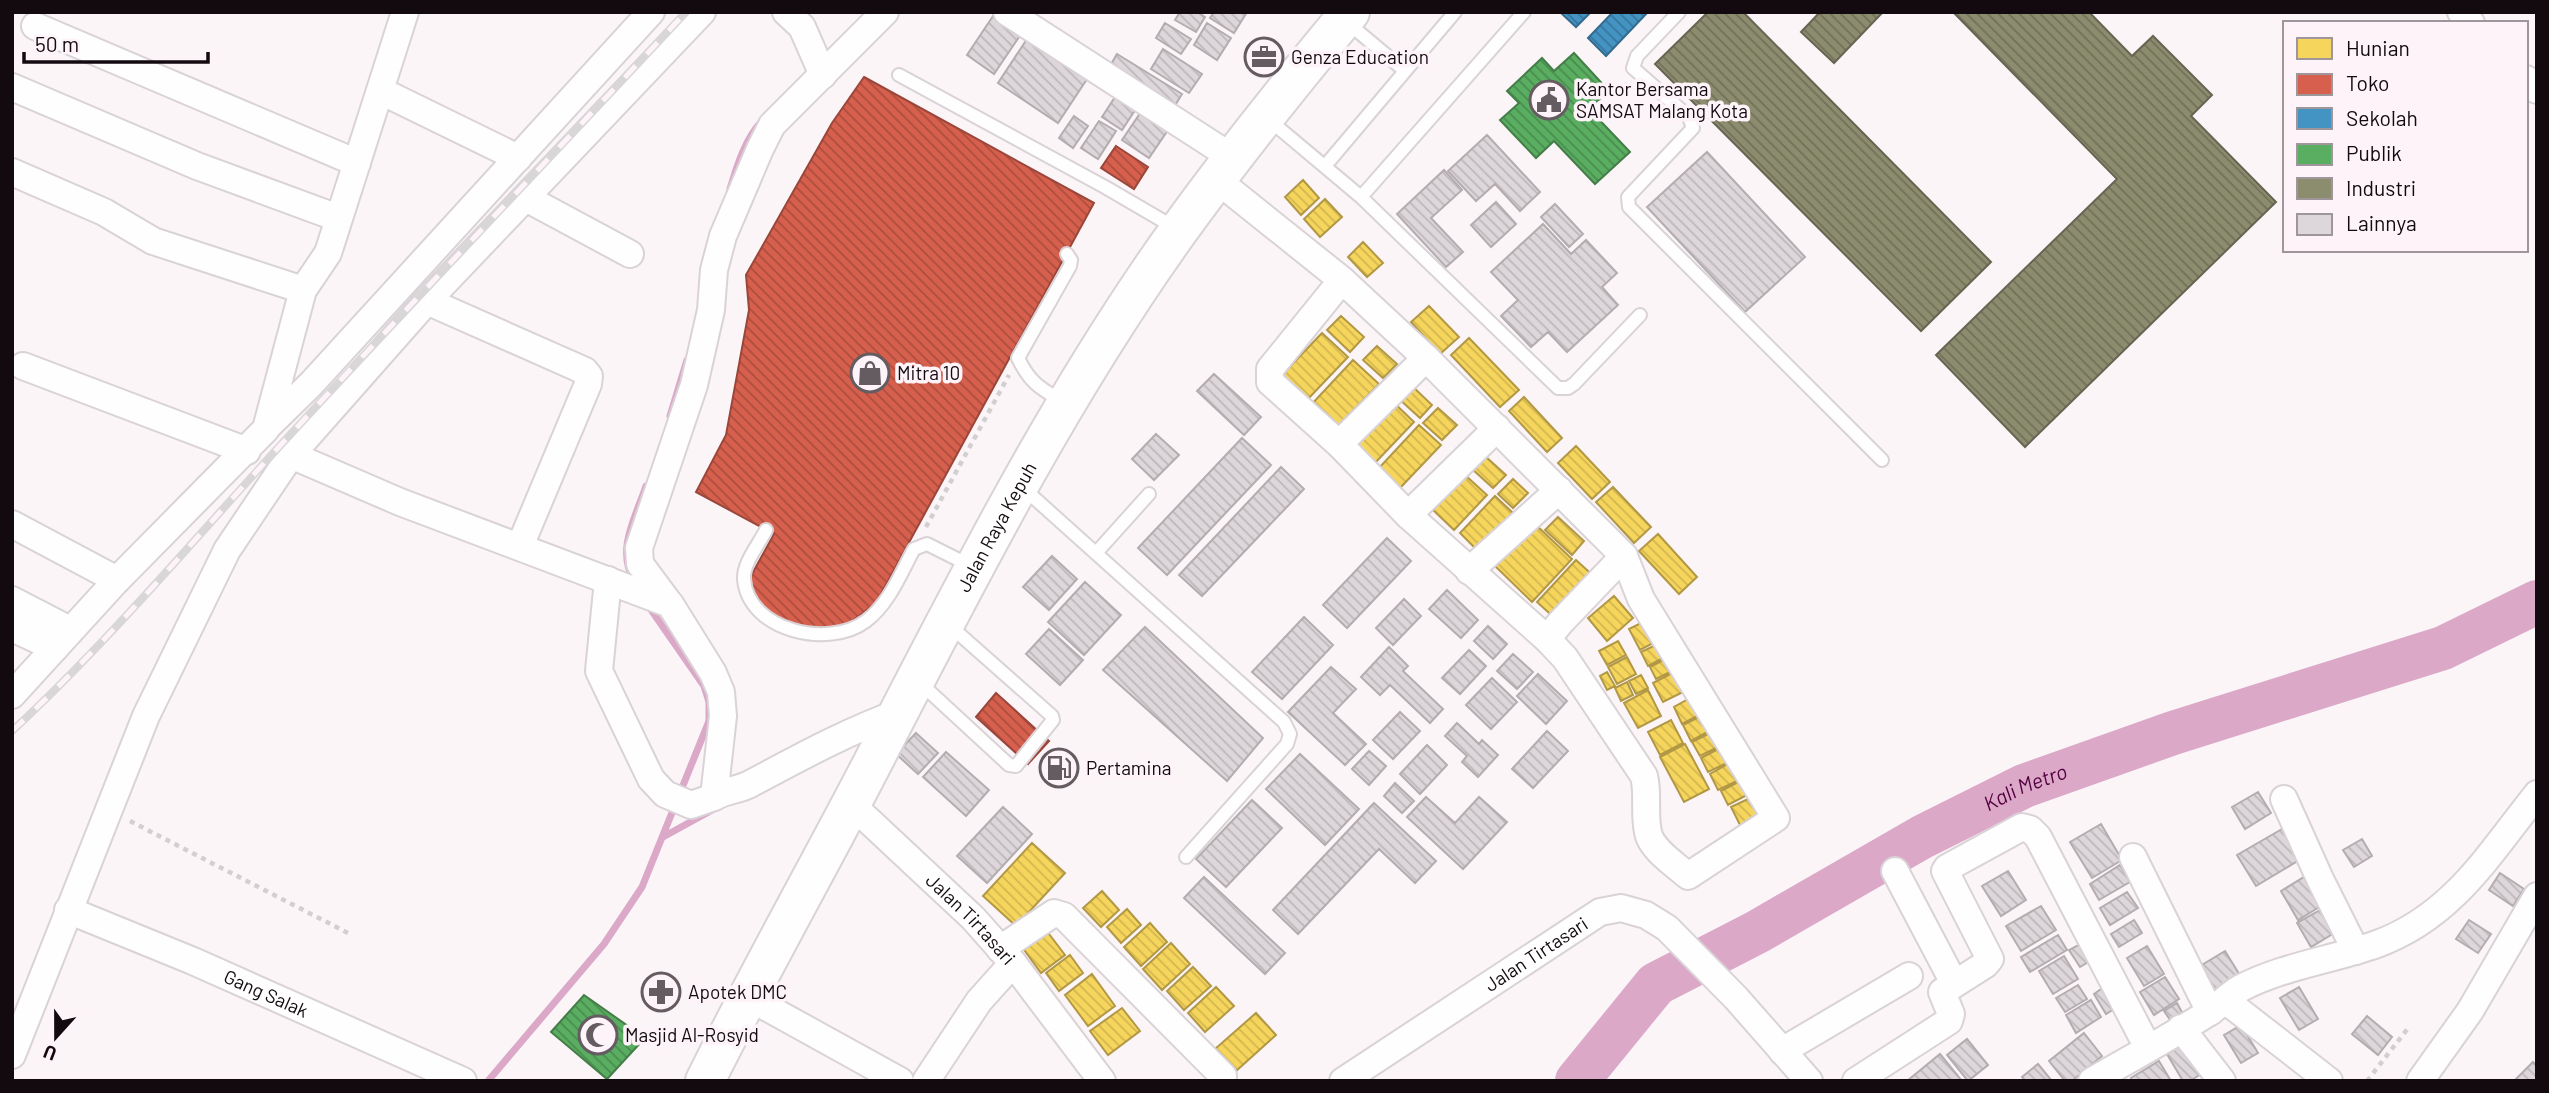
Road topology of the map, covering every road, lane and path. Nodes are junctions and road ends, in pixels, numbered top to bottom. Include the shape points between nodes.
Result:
1 (651, 12) edge
2 (702, 12) edge
3 (786, 12) edge
4 (885, 12) edge
5 (1007, 12) edge
6 (1455, 12) edge
7 (1524, 12) edge
8 (1679, 12) edge
9 (400, 14) edge
10 (1347, 16) edge
11 (35, 26) dead end
12 (820, 67) junction
13 (1404, 70) junction
14 (899, 75) dead end
15 (12, 87) edge
16 (381, 91) junction
17 (1265, 117) junction
18 (518, 158) junction
19 (357, 163) junction
20 (1325, 166) junction
21 (1225, 169) junction
22 (12, 172) edge
23 (1362, 197) junction
24 (526, 198) junction
25 (338, 218) junction
26 (1179, 230) junction
27 (630, 254) dead end
28 (1067, 254) dead end
29 (1342, 280) junction
30 (303, 290) junction
31 (427, 301) junction
32 (1640, 315) dead end
33 (1018, 358) junction
34 (1426, 358) junction
35 (23, 366) dead end
36 (1066, 404) junction
37 (1497, 428) junction
38 (266, 429) junction
39 (1339, 444) junction
40 (247, 451) junction
41 (291, 455) junction
42 (1882, 460) dead end
43 (1019, 485) junction
44 (1559, 490) junction
45 (1149, 494) dead end
46 (1408, 515) junction
47 (12, 524) edge
48 (766, 530) dead end
49 (520, 546) junction
50 (914, 549) junction
51 (1096, 553) junction
52 (1624, 556) junction
53 (974, 567) junction
54 (1469, 571) junction
55 (117, 580) junction
56 (614, 582) junction
57 (12, 600) edge
58 (670, 604) junction
59 (946, 622) junction
60 (12, 628) edge
61 (63, 639) junction
62 (1548, 639) junction
63 (916, 679) junction
64 (16, 685) edge
65 (898, 713) junction
66 (2537, 794) edge
67 (714, 797) junction
68 (2284, 799) dead end
69 (851, 804) junction
70 (108, 810) junction
71 (2133, 857) dead end
72 (1186, 858) dead end
73 (1895, 871) dead end
74 (2537, 896) edge
75 (68, 910) junction
76 (348, 933) dead end
77 (2356, 951) junction
78 (1007, 956) junction
79 (1909, 976) dead end
80 (1954, 983) junction
81 (748, 997) junction
82 (2217, 1006) junction
83 (2409, 1027) dead end
84 (2181, 1028) junction
85 (2148, 1048) junction
86 (13, 1051) edge
87 (1782, 1051) junction
88 (1223, 1076) dead end
89 (462, 1080) edge
90 (705, 1081) edge
91 (900, 1081) edge
92 (926, 1081) edge
93 (1102, 1081) edge
94 (1343, 1081) edge
95 (1809, 1081) edge
96 (1856, 1081) edge
97 (2092, 1081) edge
98 (2222, 1081) edge
99 (2329, 1081) edge
100 (2367, 1081) edge
101 (2420, 1081) edge

1 - 18 street
2 - 24 street
3 - 12 street via 802,27
4 - 12 street
5 - 21 street
6 - 13 lane
7 - 23 lane
8 - 42 lane via 1637,56 1633,68 1689,117 1693,128 1628,197 1629,207
9 - 16 street
10 - 13 lane
10 - 17 main road, Jalan Raya Kepuh
11 - 19 street
12 - 58 street via 772,125 723,236 694,385 639,548 640,564
13 - 20 lane
14 - 26 lane
15 - 25 street via 197,166
16 - 18 street
16 - 19 street
17 - 20 lane
17 - 21 main road, Jalan Raya Kepuh
18 - 38 street
19 - 25 street
20 - 23 lane
21 - 26 main road, Jalan Raya Kepuh
21 - 29 street
22 - 30 street via 104,212 153,241
23 - 32 lane via 1559,388 1574,384
24 - 27 street
24 - 31 street
25 - 30 street via 328,253
26 - 36 main road, Jalan Raya Kepuh
28 - 33 lane via 1070,266
29 - 34 street
29 - 39 street via 1269,374 1270,382
30 - 38 street
31 - 41 street
31 - 49 street via 589,376
33 - 36 lane via 1037,386
33 - 50 path
34 - 37 street
34 - 39 street
35 - 40 street
36 - 43 main road, Jalan Raya Kepuh
37 - 44 street
37 - 46 street
38 - 40 street
39 - 46 street
40 - 55 street
41 - 49 street
41 - 70 street via 227,550 146,716
43 - 51 lane
43 - 53 main road, Jalan Raya Kepuh
44 - 52 street
44 - 54 street
45 - 51 lane
46 - 54 street
47 - 55 street
48 - 50 lane via 745,571 746,592 774,621 804,634 826,636 864,623 877,612
49 - 56 street
50 - 53 lane via 928,544
51 - 72 lane via 1284,722 1290,734 1287,744
52 - 62 street
52 - 62 street via 1641,599 1776,817 1688,876 1649,836 1644,776
53 - 59 main road, Jalan Raya Kepuh
54 - 62 street
55 - 61 street
56 - 58 street
56 - 67 street via 599,671 651,779 676,799 699,803
57 - 61 street
58 - 67 street via 721,692 723,716
59 - 63 main road, Jalan Raya Kepuh
59 - 63 lane via 1053,720 1016,766 1009,765
60 - 61 street
61 - 64 street
63 - 65 main road, Jalan Raya Kepuh
65 - 67 street via 854,729 747,786
65 - 69 main road, Jalan Raya Kepuh
66 - 77 street via 2475,875 2439,910
68 - 77 street
69 - 78 street, Jalan Tirtasari
69 - 81 main road, Jalan Raya Kepuh
70 - 75 street
70 - 76 path
71 - 82 street
73 - 80 street
74 - 101 street via 2470,1011
75 - 86 street
75 - 89 street, Gang Salak
77 - 82 street via 2268,976
78 - 88 street via 1044,918 1054,913 1064,916
78 - 92 street
78 - 93 street, Jalan Tirtasari
79 - 87 street
80 - 85 street via 1990,959 1945,871 2022,827 2030,829
80 - 96 street via 1942,992 1951,1014 1949,1021
81 - 90 main road, Jalan Raya Kepuh
81 - 91 street
82 - 84 street
82 - 99 street
83 - 100 path
84 - 85 street
84 - 98 street
85 - 97 street
87 - 94 street, Jalan Tirtasari via 1667,928 1646,915 1621,908 1600,912
87 - 95 street, Jalan Tirtasari

